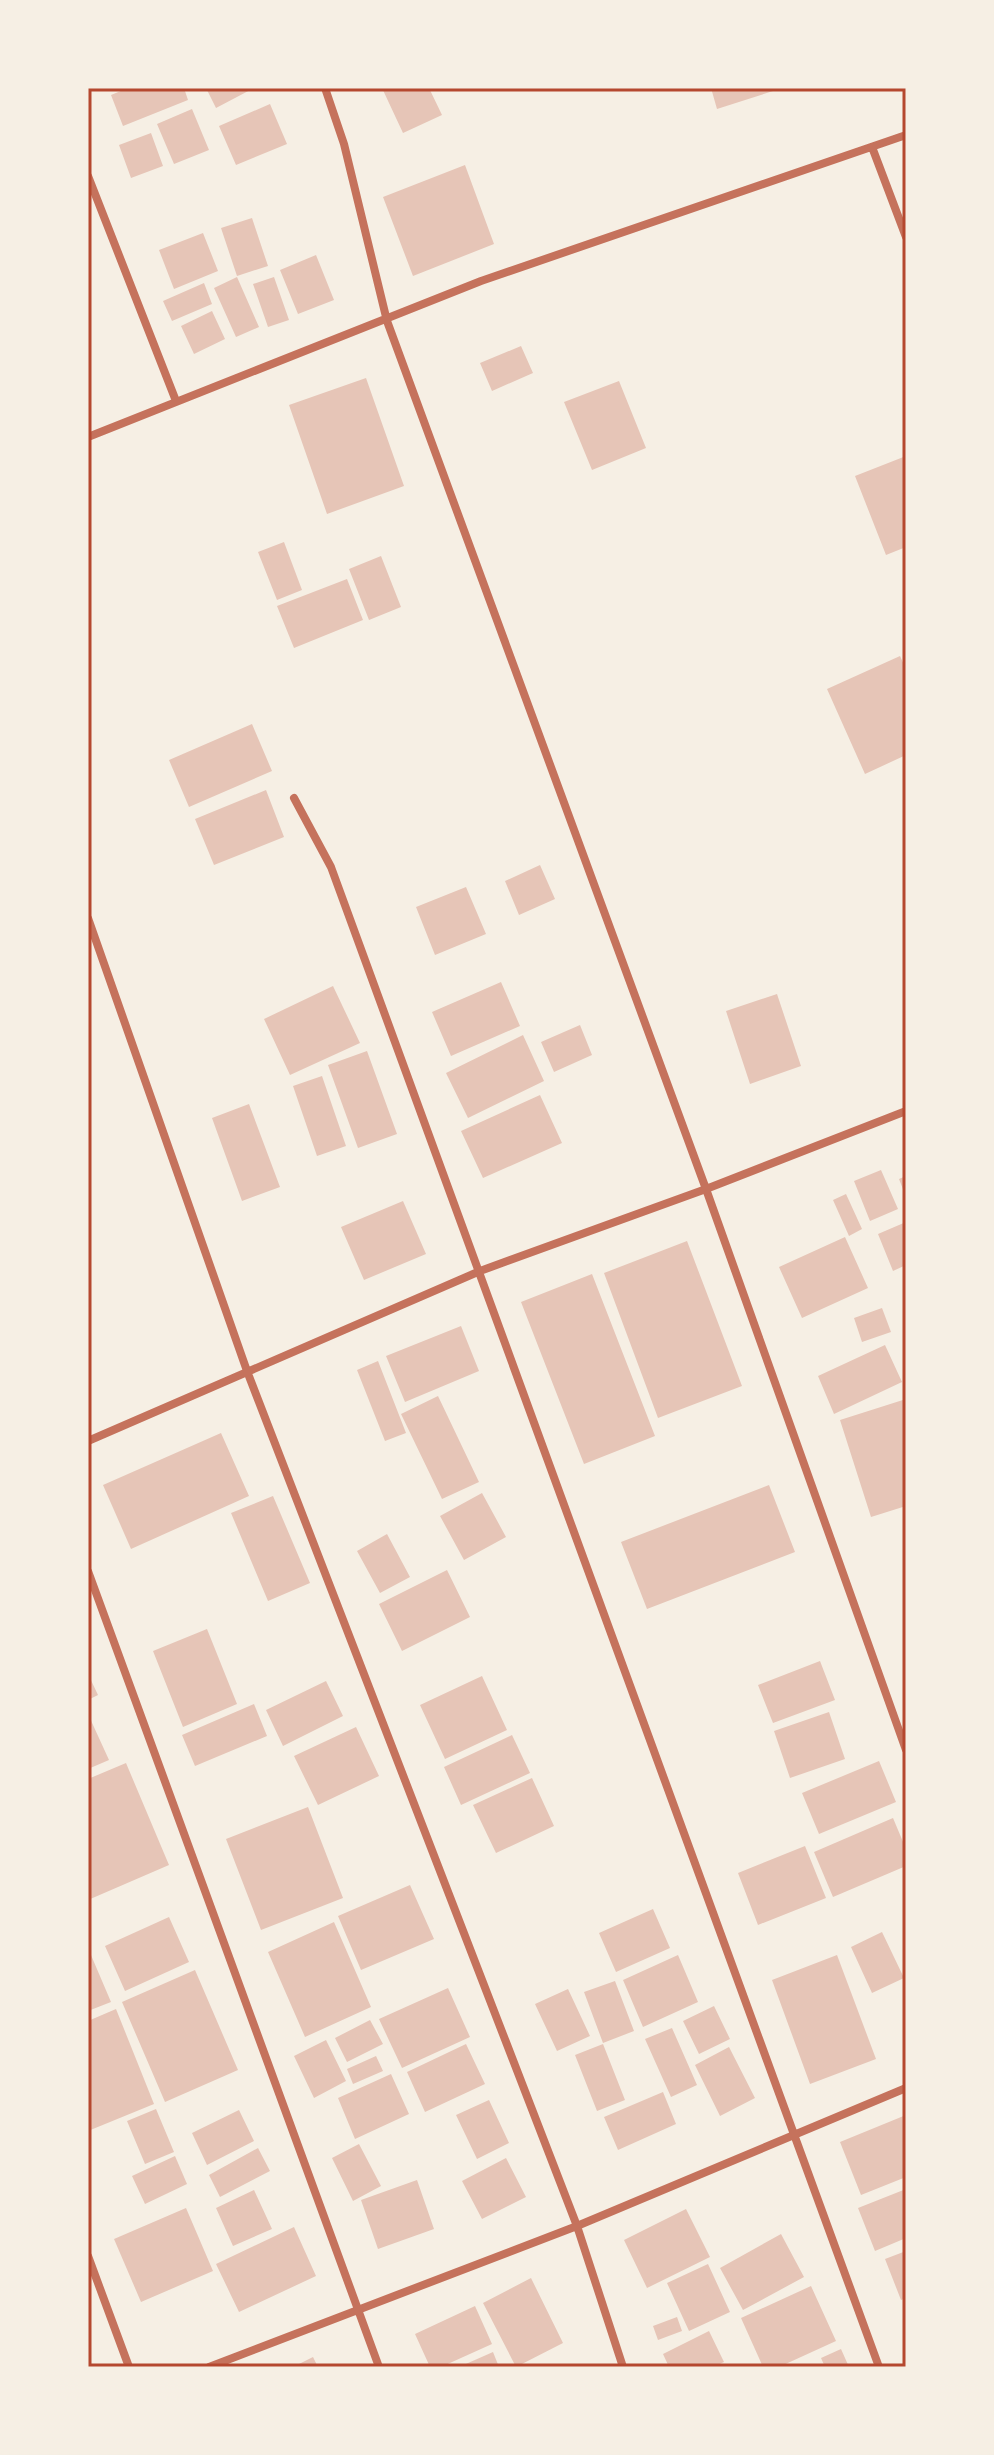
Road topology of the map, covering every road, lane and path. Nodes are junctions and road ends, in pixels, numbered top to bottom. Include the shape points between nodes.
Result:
1 (325, 88) edge
2 (906, 135) edge
3 (872, 147) junction
4 (88, 176) edge
5 (906, 237) edge
6 (387, 321) junction
7 (176, 401) junction
8 (88, 437) edge
9 (294, 798) dead end
10 (88, 918) edge
11 (906, 1111) edge
12 (706, 1189) junction
13 (480, 1271) junction
14 (247, 1371) junction
15 (88, 1441) edge
16 (88, 1571) edge
17 (906, 1750) edge
18 (906, 2088) edge
19 (791, 2135) junction
20 (577, 2226) junction
21 (88, 2256) edge
22 (357, 2311) junction
23 (129, 2367) edge
24 (209, 2367) edge
25 (379, 2367) edge
26 (623, 2367) edge
27 (879, 2367) edge

1 - 6 street
2 - 3 street
3 - 5 street
3 - 6 street via 481,281
4 - 7 street
6 - 7 street
6 - 12 street
7 - 8 street
9 - 13 street via 331,867
10 - 14 street
11 - 12 street
12 - 13 street
12 - 17 street
13 - 14 street
13 - 19 street
14 - 15 street
14 - 20 street
16 - 22 street
18 - 19 street
19 - 20 street
19 - 27 street
20 - 22 street
20 - 26 street
21 - 23 street
22 - 24 street
22 - 25 street

